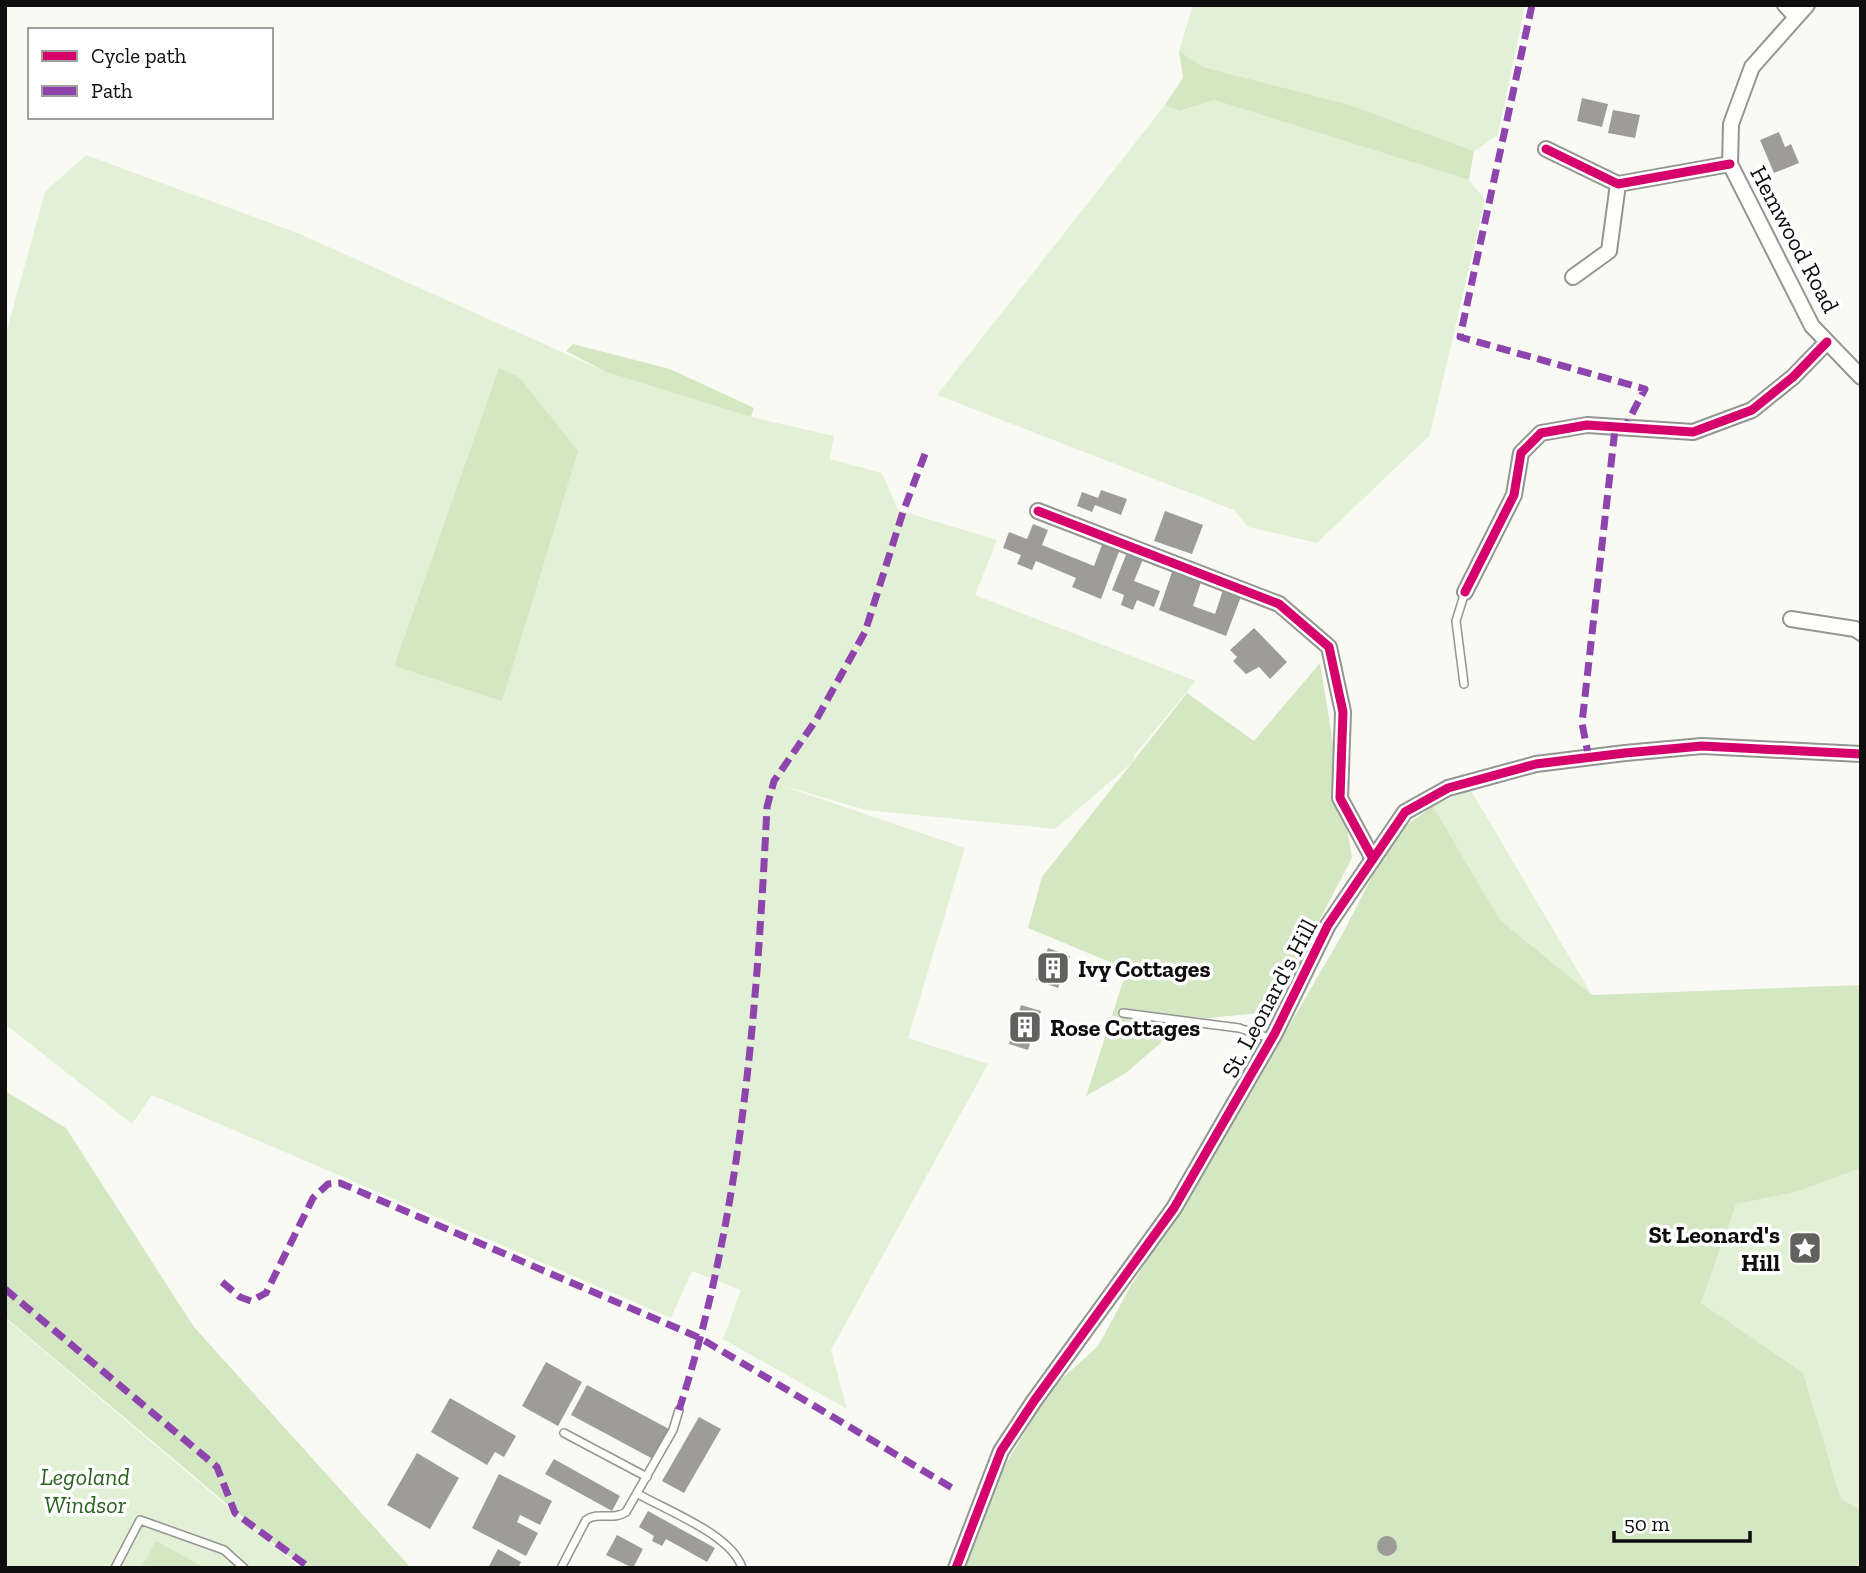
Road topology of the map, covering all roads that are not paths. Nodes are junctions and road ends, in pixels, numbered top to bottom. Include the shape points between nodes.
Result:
1 (1785, 5) edge
2 (1807, 5) edge
3 (1796, 17) junction
4 (1546, 149) dead end
5 (1730, 164) junction
6 (1618, 184) junction
7 (1573, 277) dead end
8 (1827, 342) junction
9 (1861, 377) edge
10 (1038, 511) dead end
11 (1465, 592) joint
12 (1791, 619) dead end
13 (1861, 633) edge
14 (1464, 684) dead end
15 (1861, 754) edge
16 (1373, 859) junction
17 (1123, 1013) dead end
18 (1272, 1039) junction
19 (678, 1410) dead end
20 (564, 1433) dead end
21 (647, 1477) junction
22 (638, 1494) junction
23 (115, 1568) edge
24 (244, 1568) edge
25 (561, 1568) edge
26 (742, 1568) edge
27 (956, 1568) edge

1 - 3 street
2 - 3 street, Hemwood Road
3 - 5 street, Hemwood Road via 1752,67 1731,124
4 - 6 street
5 - 6 street
5 - 8 street, Hemwood Road via 1812,326
6 - 7 street via 1609,251
8 - 9 street, Hemwood Road
8 - 11 street via 1752,410 1693,432 1587,425 1541,433 1521,453 1514,495
10 - 16 street via 1279,604 1329,647 1343,712 1340,798
11 - 14 lane via 1456,621
12 - 13 street
15 - 16 street, St. Leonard's Hill via 1702,746 1536,764 1448,788 1405,812
16 - 18 street, St. Leonard's Hill via 1328,925
17 - 18 lane via 1239,1028
18 - 27 street, St. Leonard's Hill via 1174,1208 1002,1451
19 - 21 lane via 673,1430
20 - 21 lane
21 - 22 lane
22 - 25 lane via 619,1517 591,1516 586,1520
22 - 26 lane via 724,1542 737,1554
23 - 24 lane via 140,1520 224,1550

